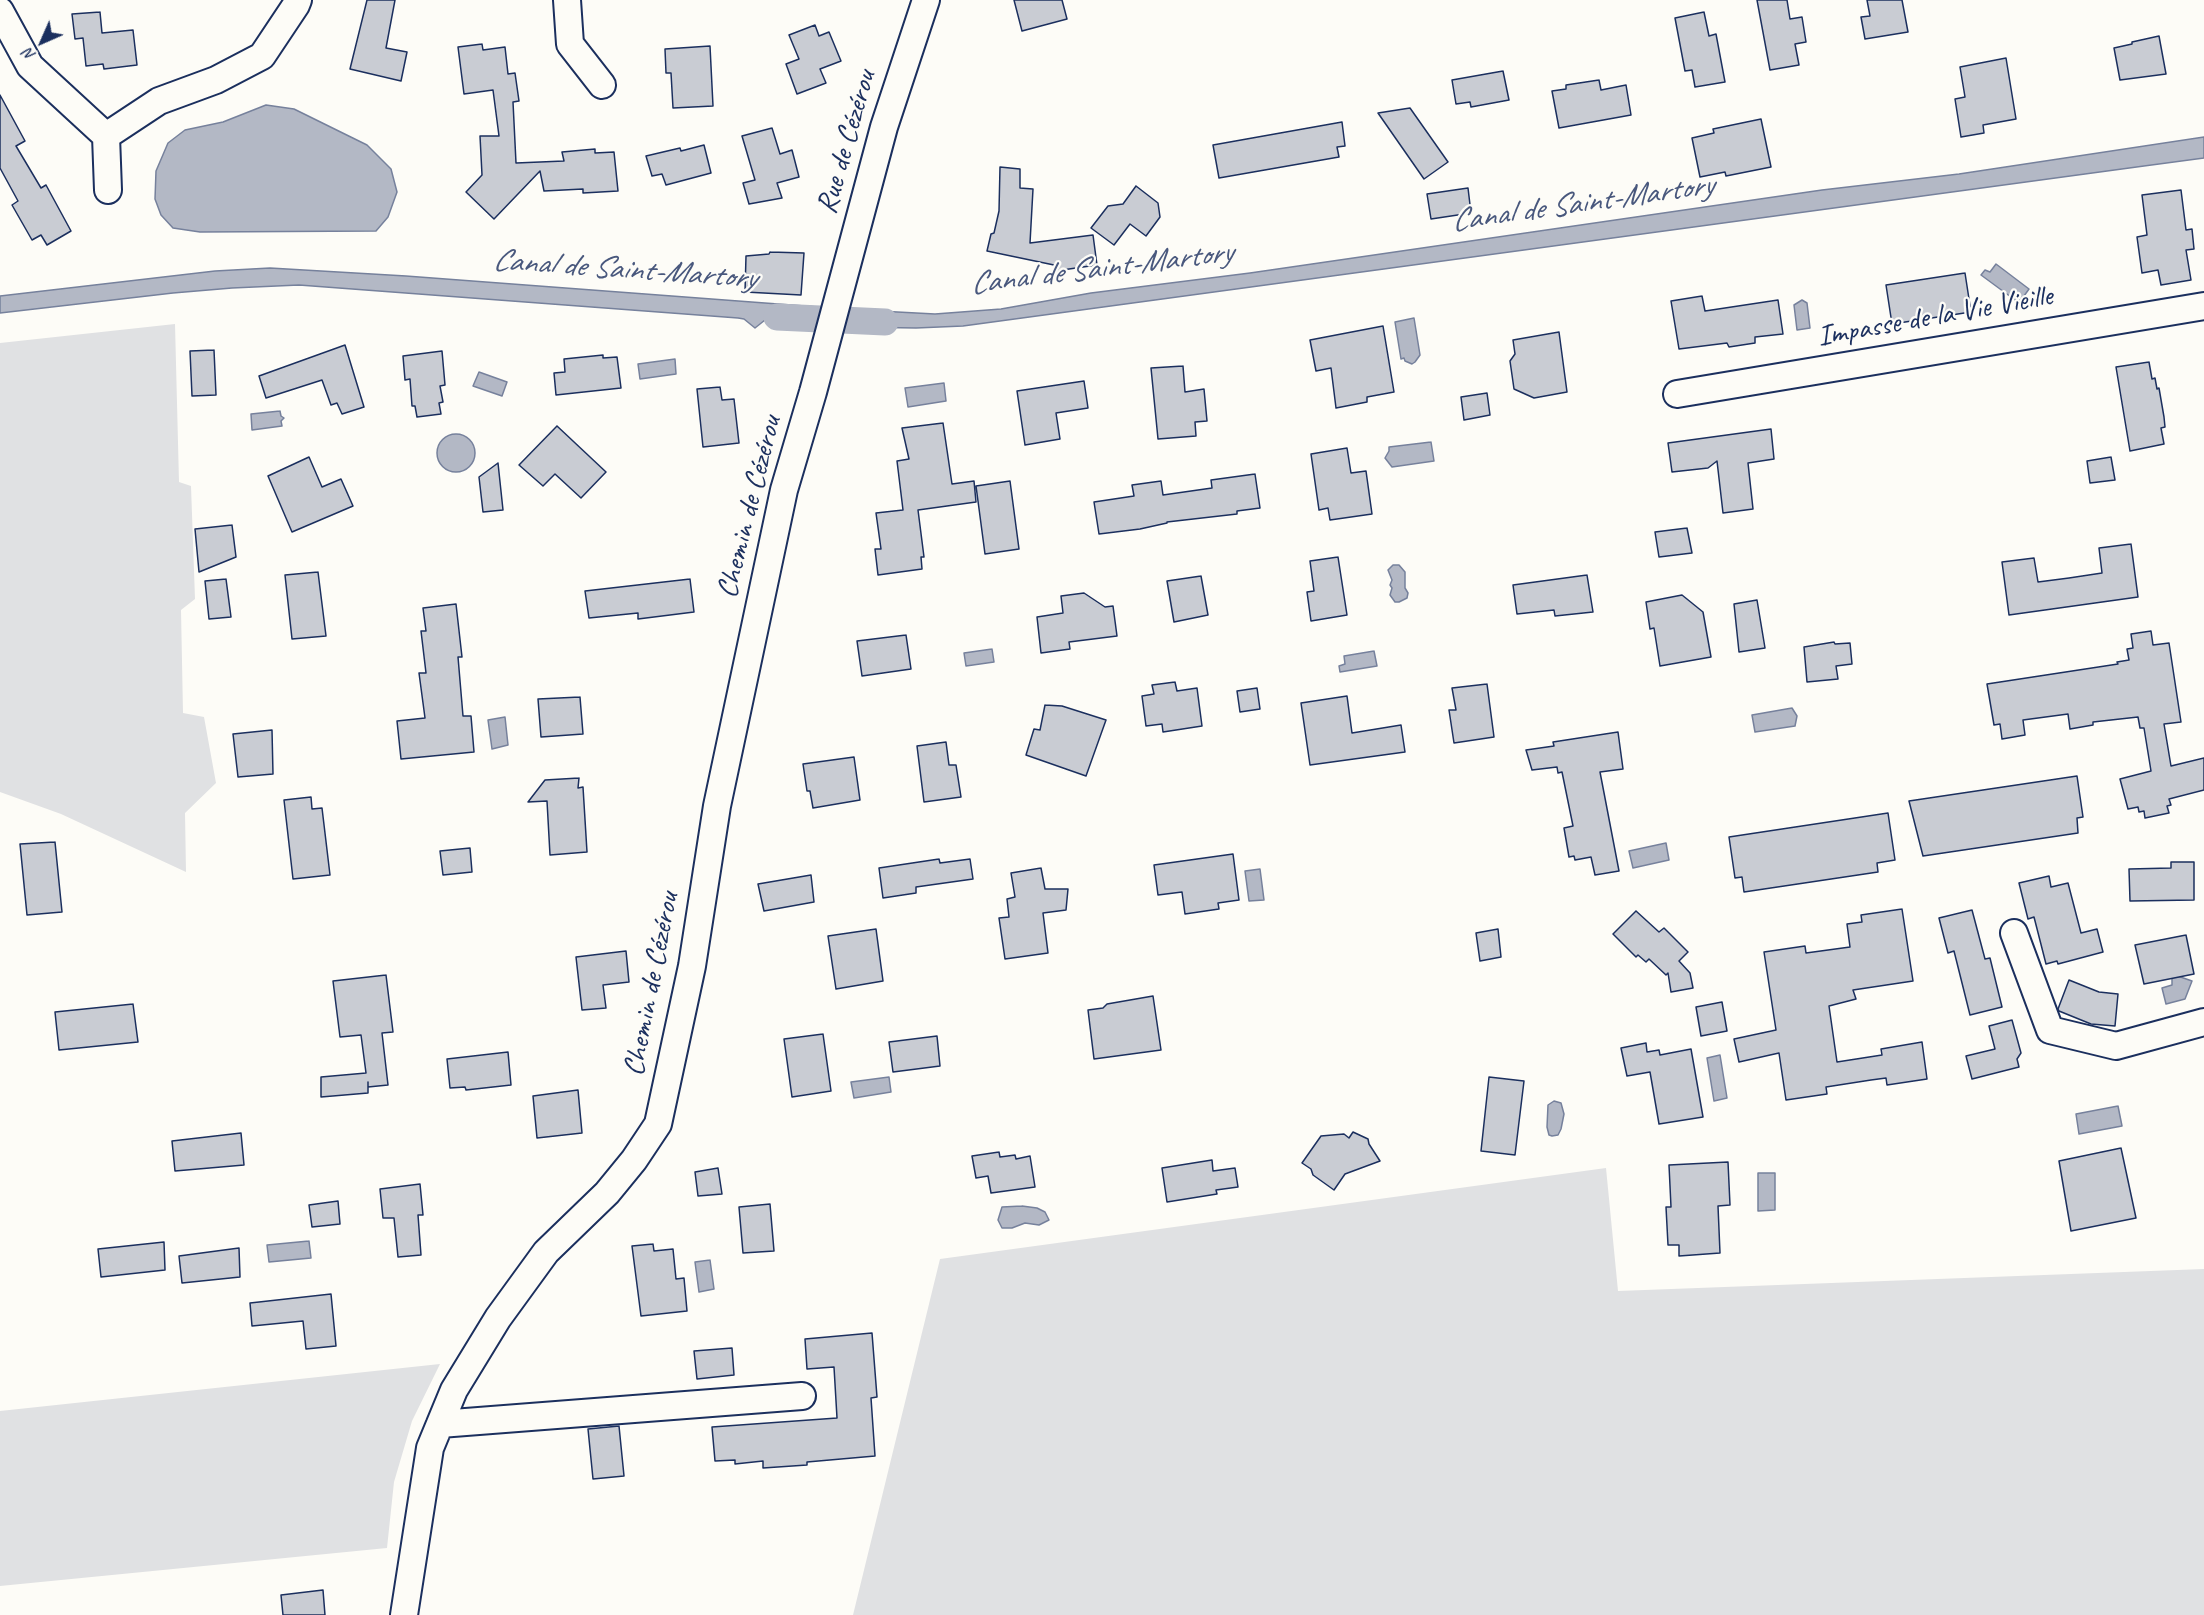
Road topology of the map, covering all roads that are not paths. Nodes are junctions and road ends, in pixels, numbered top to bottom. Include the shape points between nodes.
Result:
1 (298, 0) edge
2 (567, 0) edge
3 (926, 0) edge
4 (0, 11) edge
5 (602, 84) dead end
6 (106, 136) junction
7 (108, 190) dead end
8 (836, 303) joint
9 (2204, 306) edge
10 (1677, 394) dead end
11 (2014, 933) dead end
12 (2204, 1023) edge
13 (802, 1396) dead end
14 (440, 1424) junction
15 (404, 1615) edge

1 - 6 street via 262,56 216,80 159,101
2 - 5 street via 570,44
3 - 8 street, Rue de Cézérou via 884,127
4 - 6 street via 30,66
6 - 7 street
8 - 14 street, Chemin de Cézérou via 780,510 717,806 692,966 658,1124 607,1193 546,1252 498,1318 454,1390
9 - 10 street, Impasse de la Vie Vieille
11 - 12 street via 2050,1030 2116,1046
13 - 14 street
14 - 15 street, Chemin de Cézérou via 430,1448

